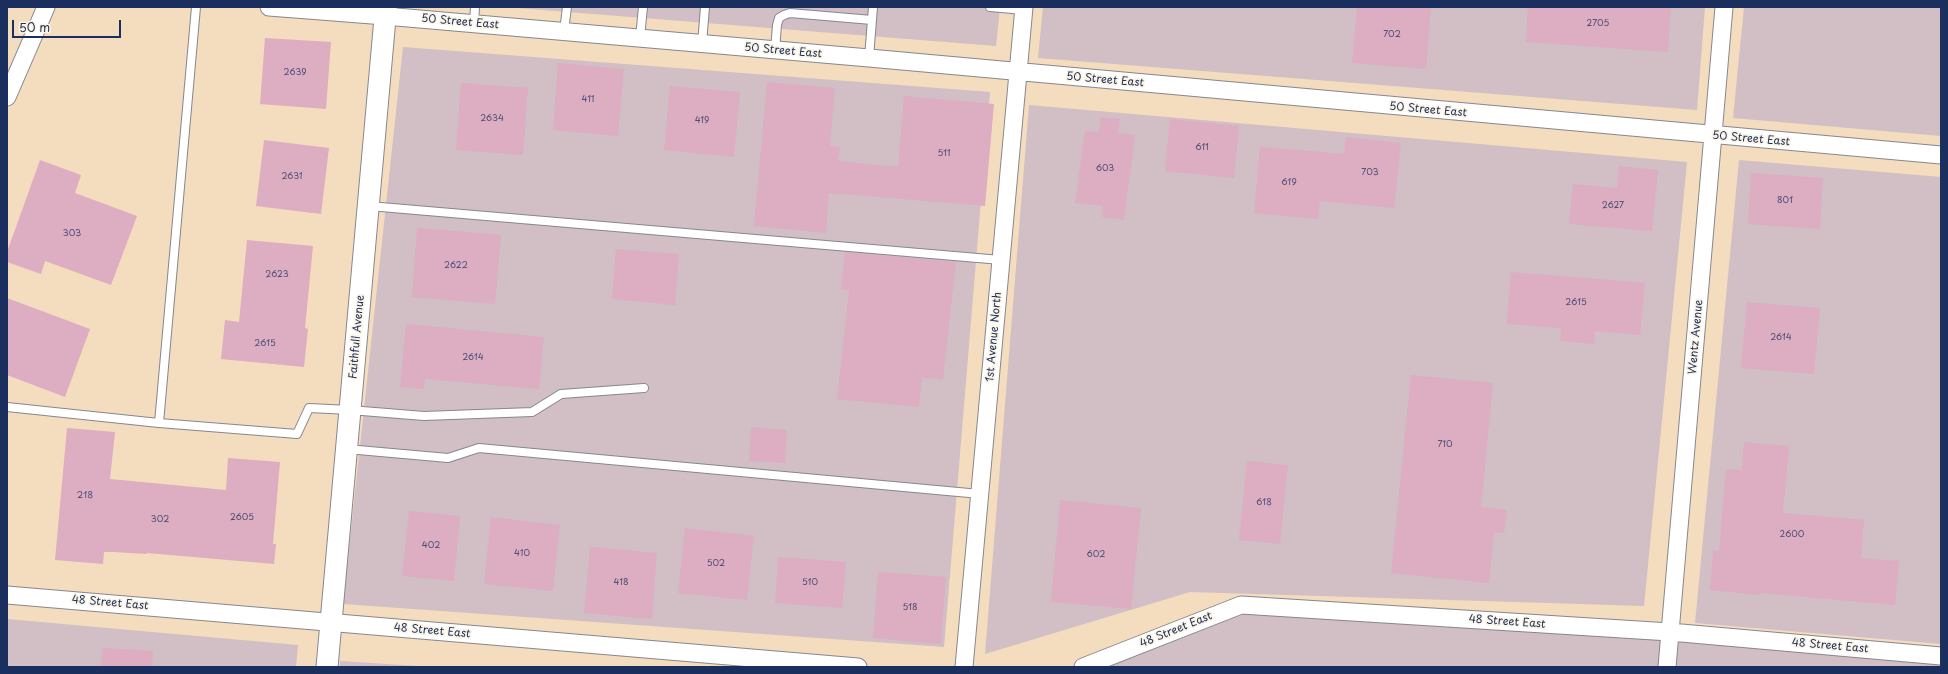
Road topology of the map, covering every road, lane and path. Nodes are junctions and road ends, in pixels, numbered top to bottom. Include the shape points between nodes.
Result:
1 (46, 7) edge
2 (196, 7) edge
3 (269, 7) edge
4 (567, 7) edge
5 (643, 7) edge
6 (705, 7) edge
7 (873, 7) edge
8 (990, 7) edge
9 (1724, 7) edge
10 (1024, 9) edge
11 (386, 11) edge
12 (475, 15) edge
13 (872, 20) junction
14 (564, 31) junction
15 (640, 38) junction
16 (702, 44) junction
17 (775, 50) junction
18 (869, 58) junction
19 (1018, 72) junction
20 (7, 97) edge
21 (1713, 136) junction
22 (1941, 155) edge
23 (368, 206) junction
24 (1001, 260) junction
25 (644, 388) dead end
26 (7, 407) edge
27 (350, 410) junction
28 (159, 423) junction
29 (346, 449) junction
30 (980, 494) junction
31 (7, 595) edge
32 (331, 622) junction
33 (1670, 632) junction
34 (1941, 656) edge
35 (327, 667) edge
36 (858, 667) edge
37 (964, 667) edge
38 (1083, 667) edge
39 (1667, 667) edge

1 - 20 street
2 - 28 lane
3 - 11 street, 50 Street East
4 - 14 lane
5 - 15 lane
6 - 16 lane
7 - 13 lane
8 - 10 lane
9 - 21 street, Wentz Avenue
10 - 19 street, 1st Avenue North
11 - 12 street, 50 Street East
11 - 23 street, Faithfull Avenue
12 - 14 street, 50 Street East
13 - 17 lane via 790,13 779,18
13 - 18 lane
14 - 15 street, 50 Street East
15 - 16 street, 50 Street East
16 - 17 street, 50 Street East
17 - 18 street, 50 Street East
18 - 19 street, 50 Street East
19 - 21 street, 50 Street East
19 - 24 street, 1st Avenue North
21 - 22 street, 50 Street East
21 - 33 street, Wentz Avenue
23 - 24 lane
23 - 27 street, Faithfull Avenue
24 - 30 street, 1st Avenue North
25 - 27 lane via 561,394 532,412 424,416
26 - 28 lane
27 - 28 lane via 310,408 297,434
27 - 29 street, Faithfull Avenue
29 - 30 lane via 448,458 479,448
29 - 32 street, Faithfull Avenue
30 - 37 street, 1st Avenue North
31 - 32 street, 48 Street East
32 - 35 street, Faithfull Avenue
32 - 36 street, 48 Street East
33 - 34 street, 48 Street East
33 - 38 street, 48 Street East via 1241,605
33 - 39 street, Wentz Avenue

